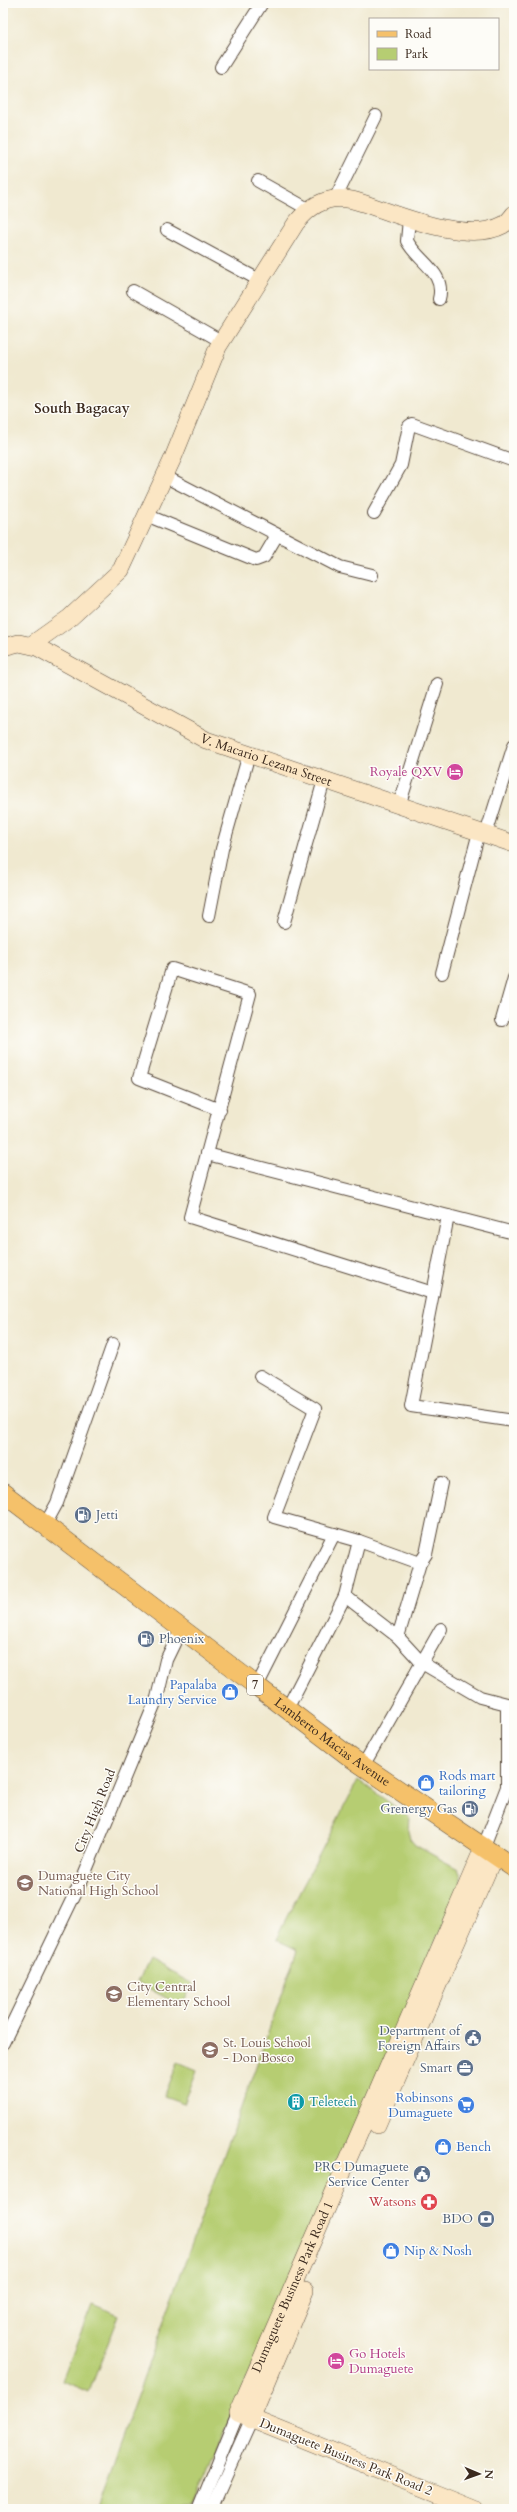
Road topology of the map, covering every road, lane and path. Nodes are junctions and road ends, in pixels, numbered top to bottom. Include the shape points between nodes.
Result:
1 (262, 3) edge
2 (221, 67) dead end
3 (376, 116) dead end
4 (258, 181) dead end
5 (334, 199) junction
6 (308, 209) junction
7 (514, 214) edge
8 (409, 219) junction
9 (167, 230) dead end
10 (261, 281) junction
11 (133, 291) dead end
12 (440, 299) dead end
13 (221, 341) junction
14 (514, 461) edge
15 (164, 476) junction
16 (374, 513) dead end
17 (146, 515) junction
18 (277, 535) junction
19 (372, 575) dead end
20 (31, 645) junction
21 (3, 647) edge
22 (437, 684) dead end
23 (514, 744) edge
24 (249, 754) junction
25 (324, 780) junction
26 (399, 806) junction
27 (482, 833) junction
28 (514, 844) edge
29 (209, 916) dead end
30 (284, 922) dead end
31 (442, 973) dead end
32 (514, 978) edge
33 (502, 1020) dead end
34 (220, 1110) junction
35 (207, 1154) junction
36 (448, 1216) junction
37 (514, 1233) edge
38 (433, 1293) junction
39 (114, 1344) dead end
40 (260, 1376) dead end
41 (514, 1421) edge
42 (441, 1483) dead end
43 (3, 1493) edge
44 (44, 1524) junction
45 (334, 1534) junction
46 (359, 1540) junction
47 (420, 1563) junction
48 (345, 1596) junction
49 (182, 1629) junction
50 (441, 1629) dead end
51 (398, 1637) junction
52 (422, 1663) junction
53 (257, 1686) junction
54 (287, 1709) junction
55 (363, 1766) junction
56 (490, 1850) junction
57 (514, 1868) edge
58 (3, 2043) edge
59 (245, 2416) junction
60 (198, 2509) edge
61 (211, 2509) edge
62 (475, 2509) edge

1 - 2 street
3 - 5 street
4 - 6 street
5 - 6 street
5 - 8 street via 359,202
6 - 10 street via 296,223
7 - 8 street via 505,224 491,230 466,232
8 - 12 street via 407,241 440,280
9 - 10 street
10 - 13 street
11 - 13 street
13 - 15 street
14 - 16 street via 412,424 409,426 401,465
15 - 17 street
15 - 18 street
17 - 18 street via 256,560 264,556
17 - 20 street via 121,570 56,630
18 - 19 street via 340,567
20 - 21 street via 19,643
20 - 24 street, V. Macario Lezana Street via 206,740
22 - 26 street
23 - 27 street
24 - 25 street, V. Macario Lezana Street
24 - 29 street via 222,849
25 - 26 street, V. Macario Lezana Street
25 - 30 street
26 - 27 street, V. Macario Lezana Street
27 - 28 street, V. Macario Lezana Street
27 - 31 street
32 - 33 street
34 - 34 street via 139,1078 172,969 250,994
34 - 35 street
35 - 36 street
35 - 38 street via 190,1217
36 - 37 street
36 - 38 street
38 - 41 street via 411,1406
39 - 44 street via 57,1503
40 - 45 street via 315,1409 274,1517
42 - 47 street via 426,1554
43 - 44 main road, Lamberto Macias Avenue / 7
44 - 49 main road, Lamberto Macias Avenue / 7
45 - 46 street
45 - 53 street
46 - 47 street
46 - 48 street
47 - 51 street
48 - 51 street
48 - 54 street
49 - 53 main road, Lamberto Macias Avenue / 7
49 - 58 street, City High Road via 166,1660 157,1698 84,1875
50 - 52 street
51 - 52 street
52 - 55 street
52 - 56 street via 480,1697 506,1704 507,1787
53 - 54 main road, Lamberto Macias Avenue / 7
54 - 55 main road, Lamberto Macias Avenue / 7
55 - 56 main road, Lamberto Macias Avenue / 7
56 - 57 main road, Lamberto Macias Avenue / 7
56 - 59 street, Dumaguete Business Park Road 1
59 - 60 street, Dumaguete Business Park Road 1
59 - 61 street, Dumaguete Business Park Road 1
59 - 62 street, Dumaguete Business Park Road 2

